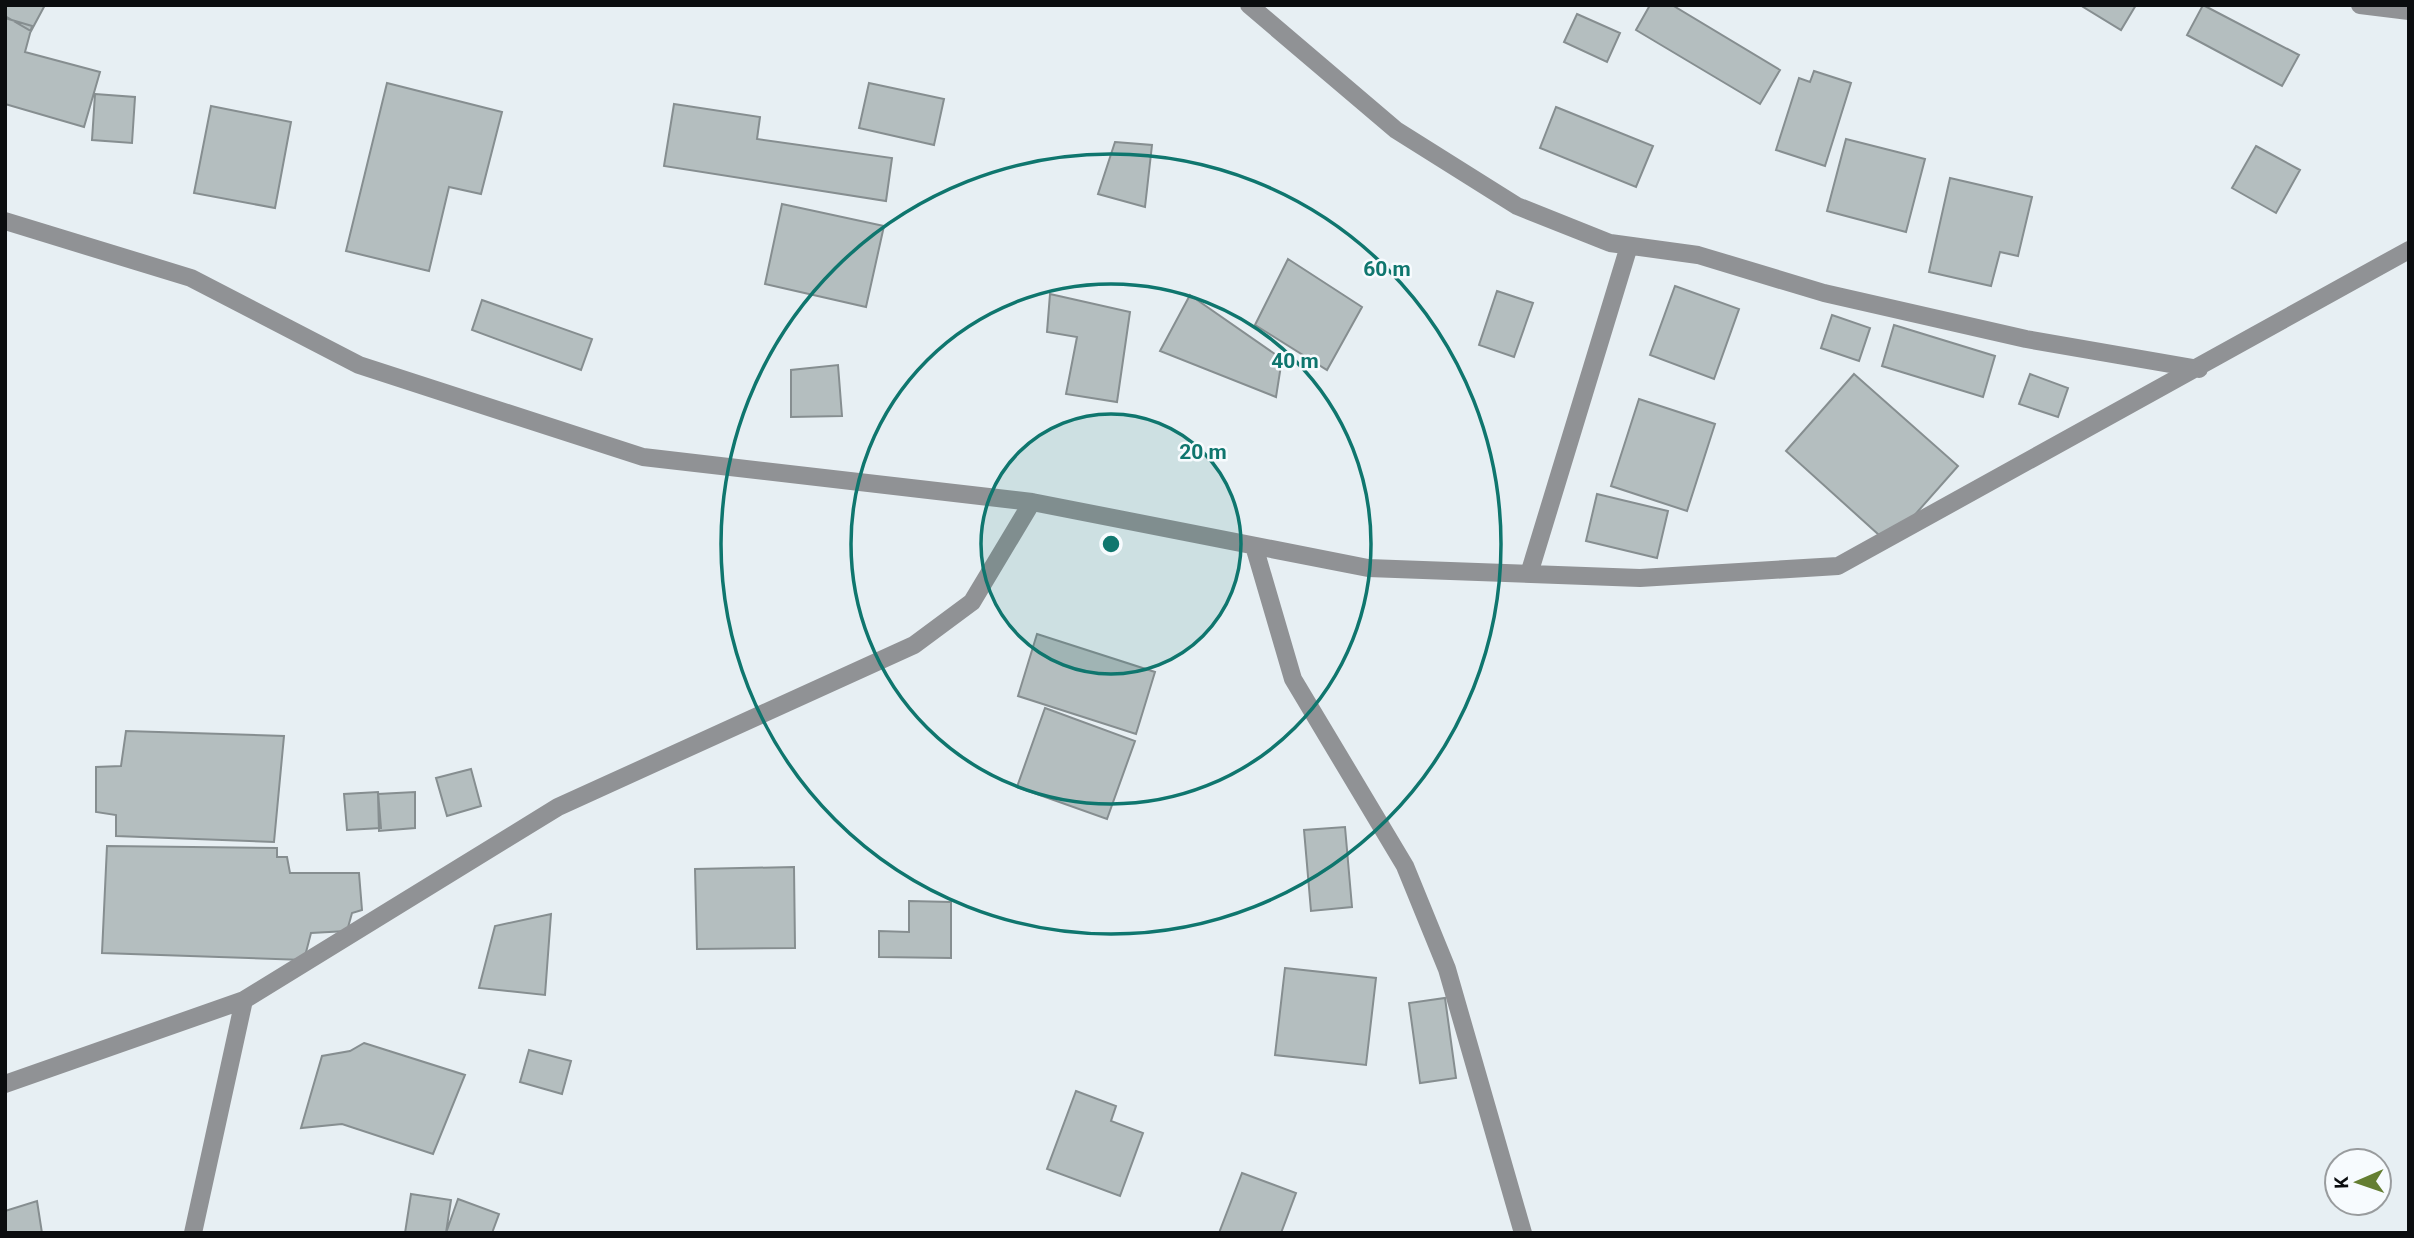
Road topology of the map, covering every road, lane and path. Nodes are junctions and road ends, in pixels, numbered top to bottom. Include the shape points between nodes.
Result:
1 (1249, 5) edge
2 (2360, 5) edge
3 (2409, 11) edge
4 (5, 221) edge
5 (1629, 246) junction
6 (2409, 250) edge
7 (2199, 369) junction
8 (1032, 502) junction
9 (1254, 546) junction
10 (1529, 574) junction
11 (244, 1000) junction
12 (5, 1084) edge
13 (194, 1233) edge
14 (1523, 1233) edge

1 - 5 street via 1407,137 1517,206 1610,243
2 - 3 street
4 - 8 street via 191,278 359,365 643,457
5 - 7 street via 1698,255 1824,293 2026,339
5 - 10 street
6 - 7 street
7 - 10 street via 1838,566 1640,578
8 - 9 street
8 - 11 street via 972,602 914,645 558,807
9 - 10 street via 1368,568
9 - 14 street via 1293,678 1405,866 1447,970
11 - 12 street
11 - 13 street

